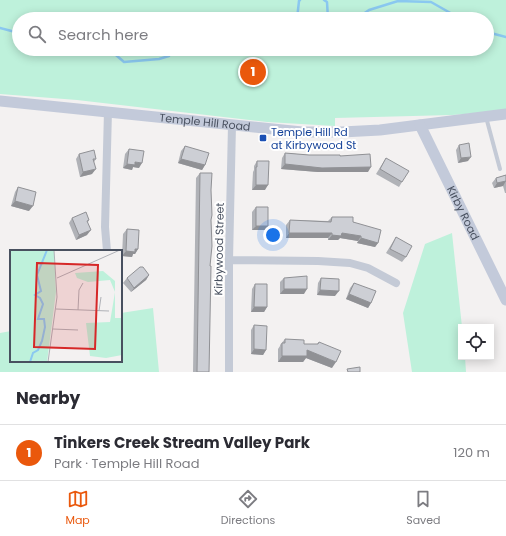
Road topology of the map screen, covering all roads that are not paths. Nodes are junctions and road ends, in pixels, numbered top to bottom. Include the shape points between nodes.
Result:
1 (0, 101) edge
2 (108, 111) junction
3 (506, 114) edge
4 (485, 117) junction
5 (232, 125) junction
6 (420, 125) junction
7 (500, 169) dead end
8 (107, 250) edge
9 (229, 260) junction
10 (396, 283) dead end
11 (506, 300) edge
12 (229, 372) edge

1 - 2 main road, Temple Hill Road
2 - 5 main road, Temple Hill Road
2 - 8 street via 105,228
3 - 4 main road, Temple Hill Road
4 - 6 main road, Temple Hill Road
4 - 7 lane
5 - 6 main road, Temple Hill Road via 302,132 380,130
5 - 9 street, Kirbywood Street
6 - 11 main road, Kirby Road
9 - 10 street via 350,263 368,268
9 - 12 street, Kirbywood Street

